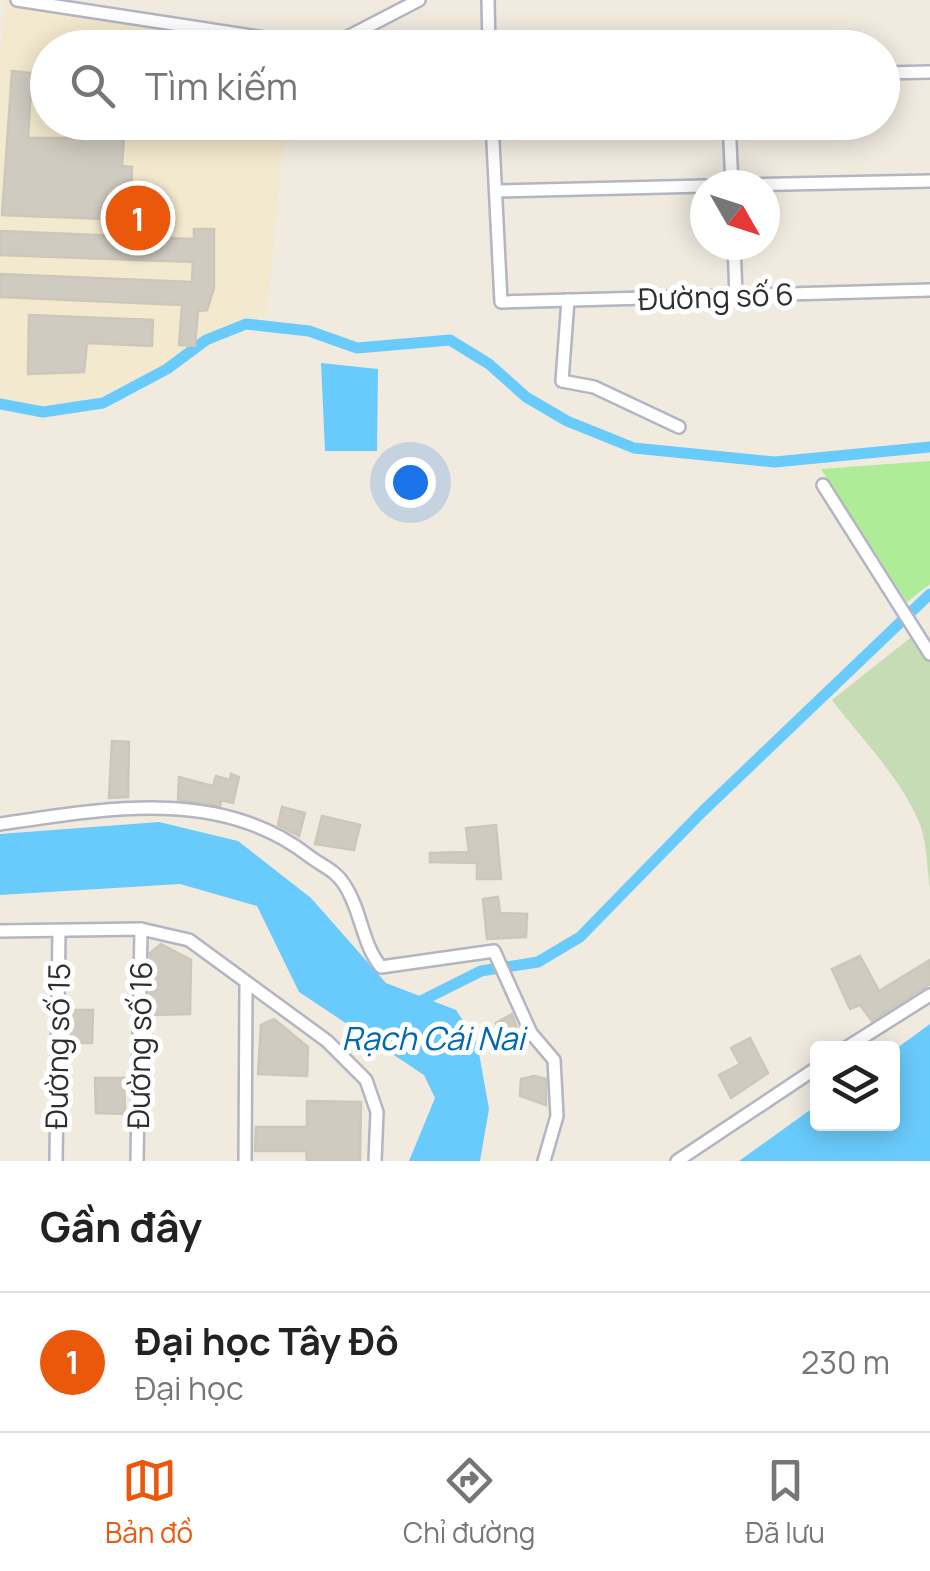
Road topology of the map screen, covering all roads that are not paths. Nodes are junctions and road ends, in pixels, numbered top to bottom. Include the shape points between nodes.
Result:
1 (17, 0) edge
2 (419, 0) edge
3 (488, 0) edge
4 (213, 30) edge
5 (361, 30) edge
6 (489, 30) edge
7 (930, 72) edge
8 (900, 73) edge
9 (493, 140) edge
10 (730, 140) edge
11 (731, 170) edge
12 (930, 181) edge
13 (780, 184) edge
14 (690, 186) edge
15 (496, 191) junction
16 (735, 260) edge
17 (930, 290) edge
18 (736, 296) junction
19 (568, 300) junction
20 (679, 427) dead end
21 (823, 485) dead end
22 (930, 654) edge
23 (0, 824) edge
24 (141, 929) junction
25 (0, 931) edge
26 (59, 931) junction
27 (246, 986) junction
28 (930, 994) edge
29 (857, 1041) edge
30 (810, 1071) edge
31 (56, 1161) edge
32 (137, 1161) edge
33 (245, 1161) edge
34 (375, 1161) edge
35 (544, 1161) edge
36 (677, 1161) edge

1 - 4 street
2 - 5 street
3 - 6 street
7 - 8 street
9 - 15 street
10 - 11 street
12 - 13 street
14 - 15 street
15 - 19 street, Đường số 6 via 501,302
16 - 18 street
17 - 18 street, Đường số 6
18 - 19 street, Đường số 6
19 - 20 street via 562,381 594,387
21 - 22 street
23 - 35 street via 159,805 224,816 327,865 352,898 381,967 494,951 532,1032 554,1060 557,1116
24 - 26 street
24 - 27 street via 188,940
24 - 32 street, Đường số 16
25 - 26 street
26 - 31 street, Đường số 15
27 - 33 street
27 - 34 street via 327,1041 366,1080 376,1112
28 - 29 street
30 - 36 street

